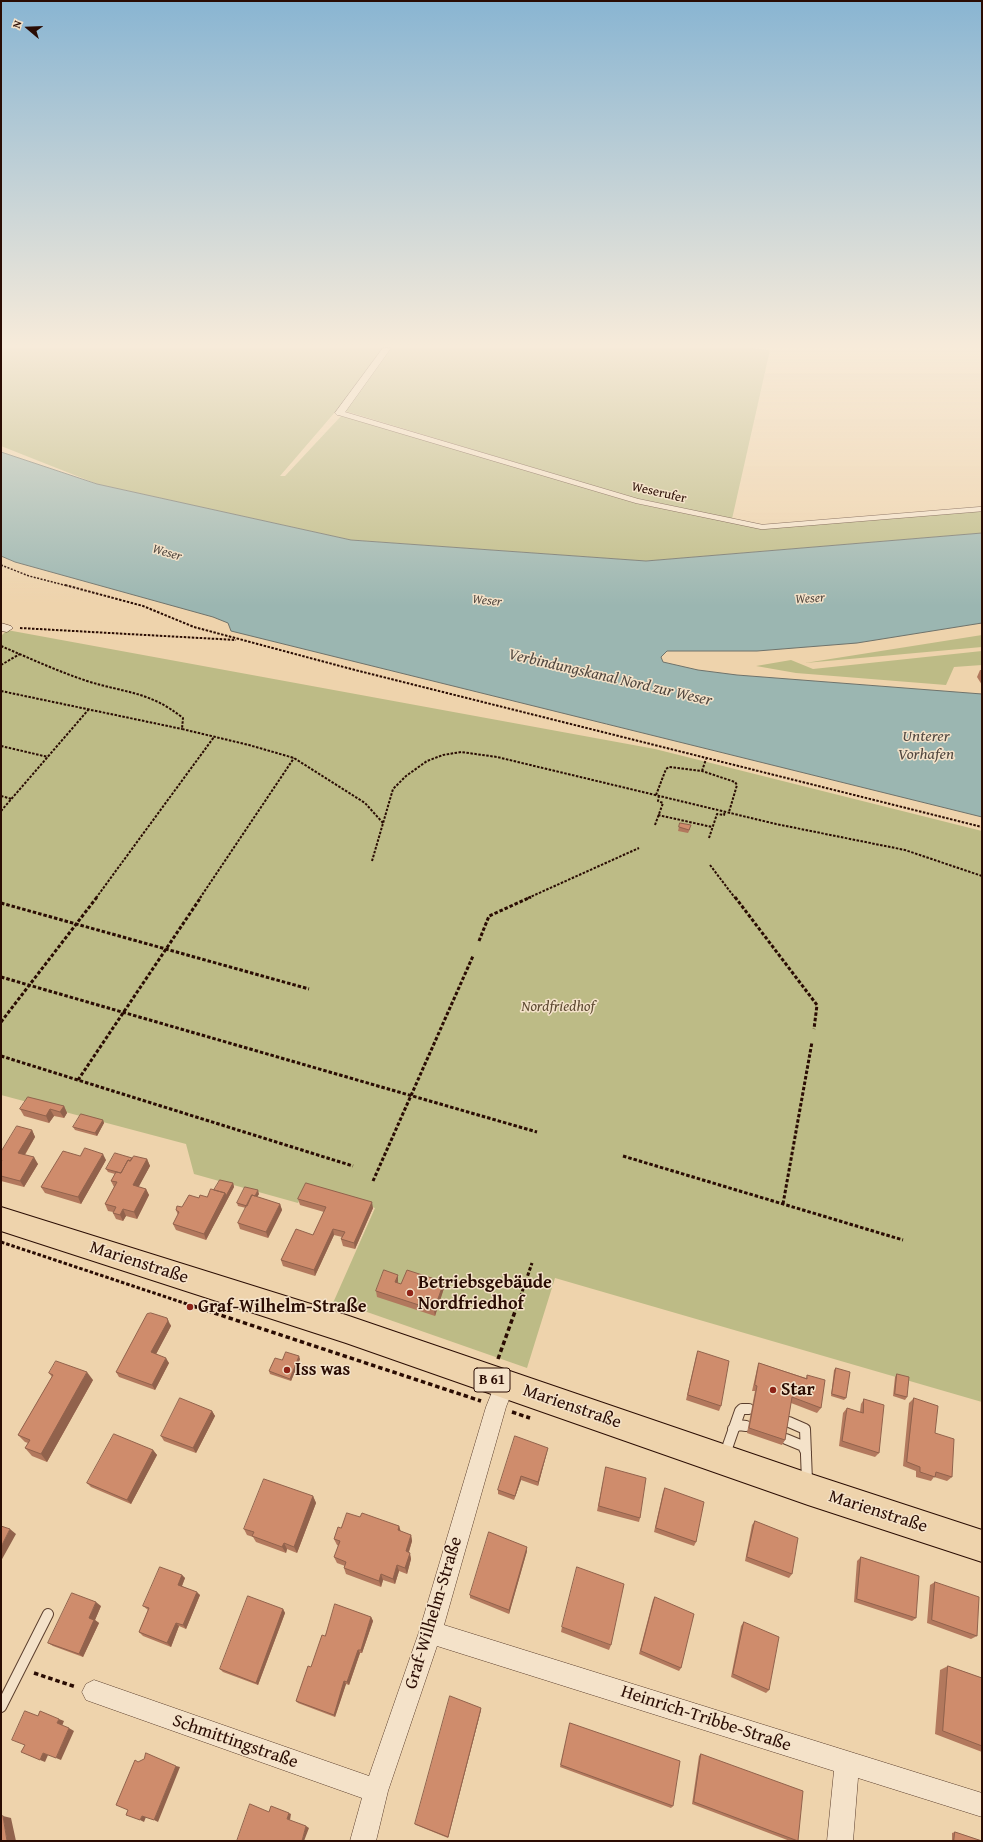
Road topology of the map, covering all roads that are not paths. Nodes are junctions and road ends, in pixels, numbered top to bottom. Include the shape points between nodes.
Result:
1 (411, 434) edge
2 (982, 509) edge
3 (1, 1219) edge
4 (501, 1374) junction
5 (749, 1409) dead end
6 (789, 1422) edge
7 (746, 1426) dead end
8 (733, 1429) junction
9 (786, 1439) edge
10 (807, 1456) junction
11 (723, 1460) junction
12 (808, 1489) junction
13 (982, 1546) edge
14 (48, 1614) dead end
15 (430, 1632) junction
16 (94, 1692) road end
17 (1, 1707) edge
18 (848, 1764) junction
19 (376, 1792) junction
20 (982, 1805) edge
21 (363, 1841) edge
22 (840, 1841) edge

1 - 2 lane, Weserufer via 637,501 762,526
3 - 4 main road, Marienstraße / B 61 via 333,1325
4 - 11 main road, Marienstraße / B 61
4 - 15 street, Graf-Wilhelm-Straße via 496,1407
5 - 8 lane via 740,1411
6 - 10 lane via 805,1429
7 - 8 lane via 738,1425
8 - 11 lane
9 - 10 lane via 803,1446
10 - 12 lane
11 - 12 main road, Marienstraße / B 61
12 - 13 main road, Marienstraße / B 61
14 - 17 lane
15 - 18 street, Heinrich-Tribbe-Straße
15 - 19 street, Graf-Wilhelm-Straße
16 - 19 street, Schmittingstraße
18 - 20 street, Heinrich-Tribbe-Straße
18 - 22 street
19 - 21 street, Graf-Wilhelm-Straße

